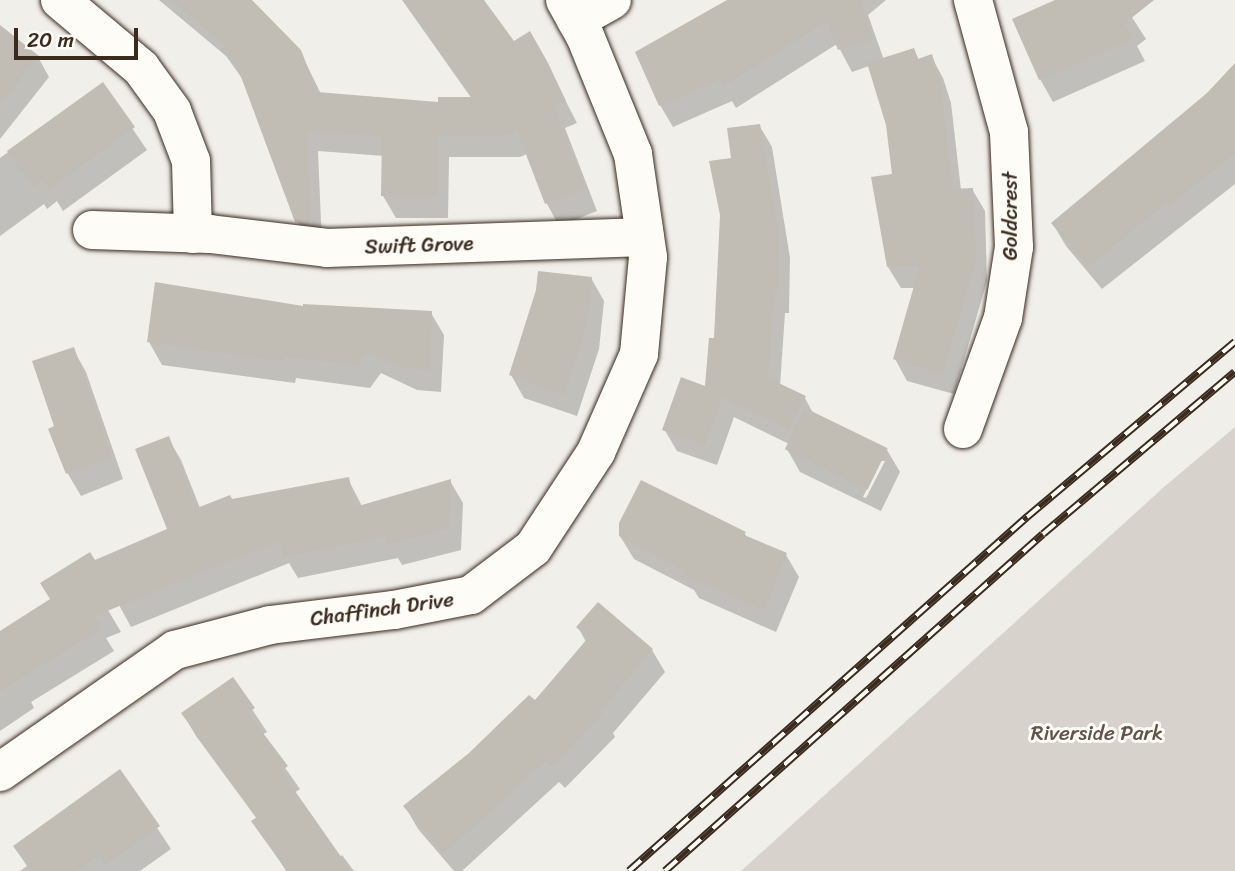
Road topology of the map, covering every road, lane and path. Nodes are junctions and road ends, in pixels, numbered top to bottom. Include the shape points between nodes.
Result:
1 (60, 0) edge
2 (612, 0) edge
3 (973, 0) edge
4 (570, 10) edge
5 (92, 230) dead end
6 (193, 234) junction
7 (645, 237) junction
8 (963, 429) dead end
9 (0, 772) edge

1 - 6 street via 141,68 172,111 191,162
2 - 4 street
3 - 8 street, Goldcrest via 1009,132 1014,247 1003,318
4 - 7 street, Chaffinch Drive via 633,154
5 - 6 street, Swift Grove
6 - 7 street, Swift Grove via 327,248
7 - 9 street, Chaffinch Drive via 648,257 639,354 596,452 533,548 471,596 270,625 175,650

